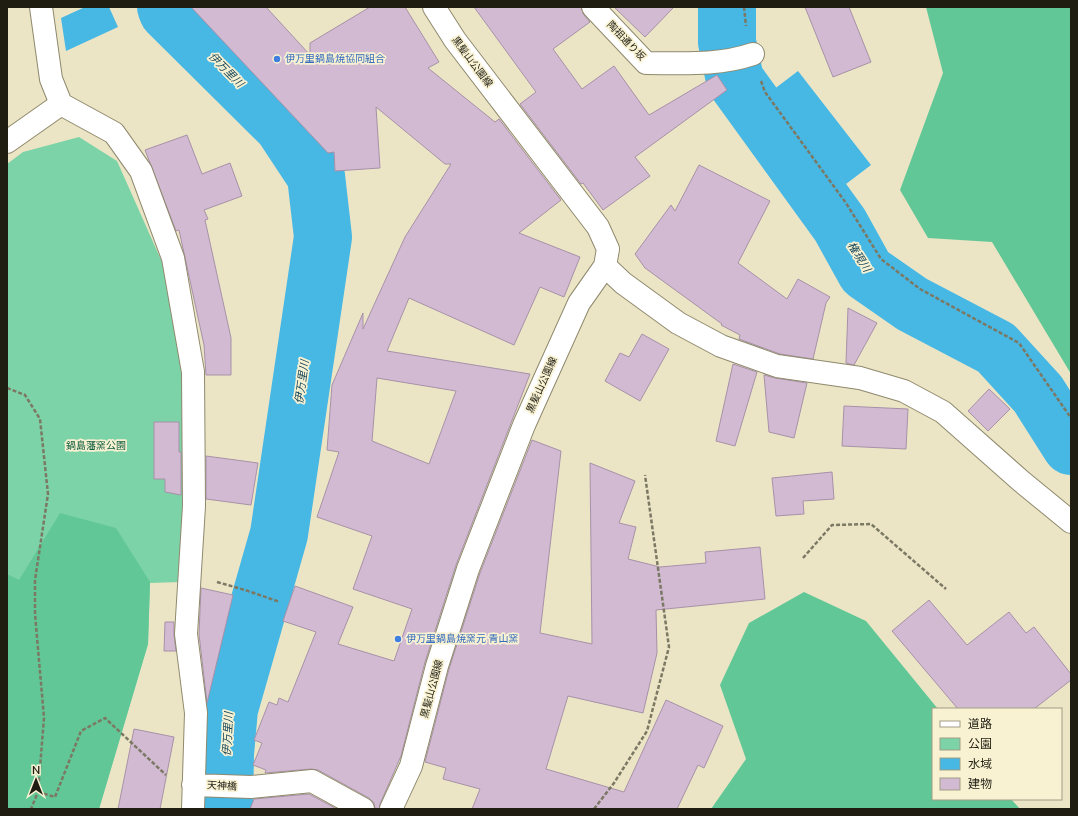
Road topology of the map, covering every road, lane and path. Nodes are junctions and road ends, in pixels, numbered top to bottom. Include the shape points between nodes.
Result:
1 (41, 7) edge
2 (434, 7) edge
3 (593, 7) edge
4 (744, 7) edge
5 (748, 55) junction
6 (62, 104) junction
7 (7, 142) edge
8 (605, 266) junction
9 (7, 388) edge
10 (1071, 418) edge
11 (645, 475) dead end
12 (1071, 522) edge
13 (803, 558) dead end
14 (946, 589) dead end
15 (244, 590) dead end
16 (280, 602) dead end
17 (193, 785) junction
18 (38, 792) junction
19 (31, 809) edge
20 (192, 809) edge
21 (363, 809) edge
22 (391, 809) edge
23 (594, 809) edge

1 - 6 street via 51,79
2 - 8 street, 黒髪山公園線 via 455,40 598,227 608,249
3 - 5 street, 陶祖通り坂 via 646,63 713,63
4 - 5 path
5 - 10 path via 765,92 846,203 881,259 920,289 1018,343
6 - 7 street
6 - 17 street via 114,133 141,171 173,258 193,372 194,506 186,634 196,713
8 - 12 street via 623,283 678,323 721,346 777,366 860,378 904,391 943,412
8 - 22 street, 黒髪山公園線 via 579,303 524,425 473,555 437,666 411,766
9 - 18 path via 24,395 40,419 48,494 35,580 35,614 44,718
11 - 23 path via 669,647 647,731
13 - 14 path via 832,525 871,524
15 - 16 path
17 - 18 path via 172,782 105,718 81,731 55,797
17 - 20 street
17 - 21 street, 天神橋 via 251,787 312,782
18 - 19 path

